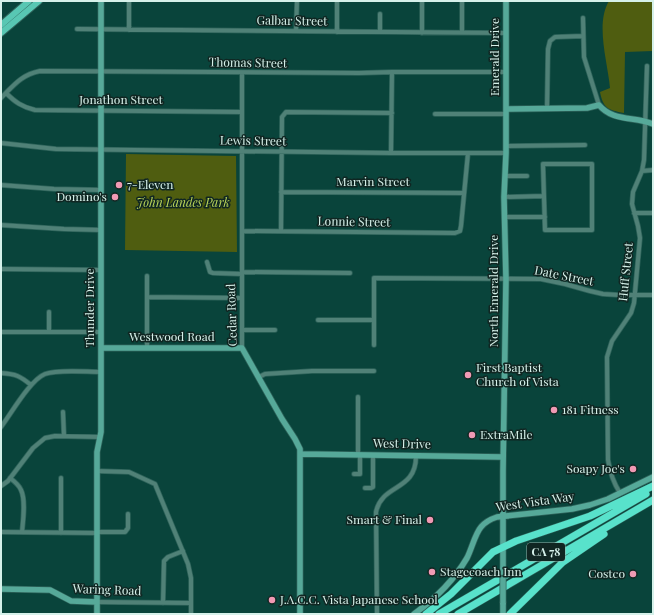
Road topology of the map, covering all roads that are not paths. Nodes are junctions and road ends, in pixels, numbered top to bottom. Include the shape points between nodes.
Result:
1 (28, 1) edge
2 (39, 1) edge
3 (102, 1) edge
4 (129, 1) edge
5 (297, 1) edge
6 (337, 1) edge
7 (422, 1) edge
8 (462, 1) edge
9 (506, 1) edge
10 (380, 14) dead end
11 (583, 18) dead end
12 (1, 25) edge
13 (78, 29) dead end
14 (101, 29) junction
15 (129, 30) junction
16 (296, 31) junction
17 (337, 32) junction
18 (380, 32) junction
19 (462, 32) junction
20 (1, 33) edge
21 (422, 33) junction
22 (506, 33) junction
23 (583, 36) junction
24 (647, 66) dead end
25 (101, 70) junction
26 (392, 72) junction
27 (506, 72) junction
28 (242, 73) junction
29 (6, 93) junction
30 (1, 98) edge
31 (599, 105) junction
32 (547, 109) junction
33 (101, 110) junction
34 (242, 112) junction
35 (506, 112) junction
36 (392, 113) junction
37 (435, 114) dead end
38 (646, 121) junction
39 (653, 124) edge
40 (1, 143) edge
41 (585, 145) dead end
42 (506, 146) junction
43 (100, 149) junction
44 (242, 151) junction
45 (281, 152) junction
46 (391, 153) junction
47 (468, 153) junction
48 (506, 153) junction
49 (653, 170) edge
50 (642, 171) junction
51 (505, 176) junction
52 (527, 176) dead end
53 (1, 185) edge
54 (101, 190) junction
55 (281, 192) junction
56 (464, 193) junction
57 (544, 196) junction
58 (504, 197) junction
59 (634, 213) junction
60 (653, 213) edge
61 (505, 217) junction
62 (545, 217) junction
63 (1, 225) edge
64 (101, 230) junction
65 (242, 231) junction
66 (281, 232) junction
67 (207, 262) dead end
68 (1, 269) edge
69 (101, 270) junction
70 (242, 273) junction
71 (350, 273) dead end
72 (146, 276) dead end
73 (506, 279) junction
74 (634, 295) junction
75 (653, 295) edge
76 (146, 297) junction
77 (242, 298) junction
78 (49, 312) dead end
79 (318, 320) dead end
80 (374, 320) junction
81 (242, 330) junction
82 (275, 330) dead end
83 (1, 332) edge
84 (49, 332) junction
85 (101, 332) junction
86 (374, 345) dead end
87 (101, 348) junction
88 (147, 348) junction
89 (242, 348) junction
90 (374, 371) dead end
91 (101, 372) junction
92 (1, 374) edge
93 (259, 377) junction
94 (31, 385) junction
95 (358, 397) dead end
96 (63, 412) dead end
97 (1, 416) edge
98 (6, 420) junction
99 (1, 427) edge
100 (64, 436) junction
101 (100, 437) junction
102 (300, 454) junction
103 (359, 455) junction
104 (373, 455) junction
105 (416, 456) junction
106 (503, 457) junction
107 (97, 471) junction
108 (354, 474) dead end
109 (653, 477) edge
110 (10, 478) junction
111 (61, 478) dead end
112 (1, 486) edge
113 (653, 486) edge
114 (365, 488) dead end
115 (653, 490) edge
116 (620, 493) junction
117 (653, 500) edge
118 (646, 504) junction
119 (128, 514) dead end
120 (503, 517) junction
121 (1, 532) edge
122 (22, 532) junction
123 (61, 533) junction
124 (97, 533) junction
125 (503, 547) junction
126 (183, 551) junction
127 (1, 589) edge
128 (97, 602) junction
129 (163, 602) junction
130 (191, 603) junction
131 (97, 614) edge
132 (191, 614) edge
133 (300, 614) edge
134 (377, 614) edge
135 (414, 614) edge
136 (426, 614) edge
137 (439, 614) edge
138 (458, 614) edge
139 (503, 614) edge
140 (510, 614) edge

1 - 12 main road
2 - 20 main road
3 - 14 street, Thunder Drive
4 - 15 street
5 - 16 street
6 - 17 street
7 - 21 street
8 - 19 street
9 - 22 street, Emerald Drive
10 - 18 street
11 - 23 street
13 - 14 street, Galbar Street
14 - 15 street, Galbar Street
14 - 25 street, Thunder Drive
15 - 16 street, Galbar Street
16 - 17 street, Galbar Street
17 - 18 street, Galbar Street
18 - 21 street, Galbar Street
19 - 21 street, Galbar Street
19 - 22 street, Galbar Street
22 - 27 street, Emerald Drive
23 - 31 street via 584,56
23 - 32 street via 555,37 550,40
24 - 38 street, Huff Street
25 - 28 street, Thomas Street
25 - 29 street, Thomas Street via 31,73 18,80
25 - 33 street, Thunder Drive
26 - 27 street, Thomas Street
26 - 28 street, Thomas Street
26 - 36 street
27 - 35 street, Emerald Drive
28 - 34 street, Cedar Road
29 - 30 street, Thomas Street
29 - 33 street, Jonathon Street via 24,108 35,110
31 - 32 street via 587,108
31 - 38 street via 616,117
32 - 35 street
33 - 34 street, Jonathon Street
33 - 43 street, Thunder Drive
34 - 44 street, Cedar Road
35 - 37 street
35 - 42 street, North Emerald Drive
36 - 45 street via 286,112 282,119
36 - 46 street
38 - 39 street
38 - 50 street, Huff Street
40 - 43 street, Lewis Street via 56,149
41 - 42 street
42 - 48 street, North Emerald Drive
43 - 44 street, Lewis Street
43 - 54 street, Thunder Drive
44 - 45 street, Lewis Street
44 - 65 street, Cedar Road
45 - 46 street, Lewis Street
45 - 55 street
46 - 47 street, Lewis Street
47 - 48 street, Lewis Street
47 - 56 street
48 - 51 street, North Emerald Drive
49 - 50 street
50 - 59 street, Huff Street via 633,192
51 - 52 street
51 - 58 street, North Emerald Drive
53 - 54 street
54 - 64 street, Thunder Drive
55 - 56 street, Marvin Street
55 - 66 street
56 - 66 street, Lonnie Street via 460,231 455,233
57 - 58 street
57 - 62 street
57 - 62 street via 543,164 592,164 592,230 545,230
58 - 61 street, North Emerald Drive
59 - 60 street
59 - 74 street, Huff Street via 640,238
61 - 62 street
61 - 73 street, North Emerald Drive
63 - 64 street
64 - 69 street, Thunder Drive
65 - 66 street, Lonnie Street
65 - 70 street, Cedar Road
67 - 70 street via 210,272 213,273
68 - 69 street
69 - 85 street, Thunder Drive
70 - 71 street
70 - 77 street, Cedar Road
72 - 76 street
73 - 74 street, Date Street via 541,279 596,292
73 - 80 street, Date Street via 374,278
73 - 106 street, North Emerald Drive
74 - 75 street, Date Street
74 - 116 street, Huff Street via 631,312 612,341 607,357 608,460 610,474
76 - 77 street
76 - 88 street
77 - 81 street, Cedar Road
78 - 84 street
79 - 80 street
80 - 86 street
81 - 82 street
81 - 89 street, Cedar Road
83 - 84 street
84 - 85 street
85 - 87 street, Thunder Drive
87 - 88 street, Westwood Road
87 - 91 street, Thunder Drive
88 - 89 street, Westwood Road
89 - 93 street, Cedar Road
90 - 93 street via 312,371 265,374
91 - 94 street via 45,374
91 - 101 street, Thunder Drive
92 - 94 street via 21,377
93 - 102 street, Cedar Road via 296,439
94 - 98 street
95 - 103 street
96 - 100 street
97 - 98 street
98 - 99 street
100 - 101 street
100 - 110 street via 46,438 37,443
101 - 107 street, Thunder Drive
102 - 103 street, West Drive
102 - 133 street, Cedar Road
103 - 104 street, West Drive
103 - 108 street via 360,474
104 - 105 street, West Drive
104 - 114 street via 373,487
105 - 106 street, West Drive
105 - 134 street via 415,467 410,477 401,486 386,494 377,507
106 - 120 street, North Emerald Drive
107 - 124 street, Thunder Drive
107 - 126 street via 130,472 155,484
109 - 116 street, West Vista Way
110 - 112 street
110 - 122 street via 21,490
111 - 123 street
113 - 125 highway via 590,516
115 - 137 highway, CA 78
116 - 120 street, West Vista Way via 572,509
117 - 118 highway, CA 78
118 - 138 highway, CA 78
118 - 140 highway via 564,562
119 - 124 street via 128,528 125,532
120 - 125 street, North Emerald Drive
120 - 135 street, West Vista Way via 491,519 482,525 466,559 451,579 434,598
121 - 122 street
122 - 123 street
123 - 124 street
124 - 128 street, Thunder Drive
125 - 136 highway via 493,552
125 - 139 street, North Emerald Drive, bridge
126 - 129 street via 164,561
126 - 130 street via 191,578
127 - 128 street, Waring Road via 50,590 71,601
128 - 129 street, Waring Road
128 - 131 street, Thunder Drive
129 - 130 street, Waring Road
130 - 132 street

